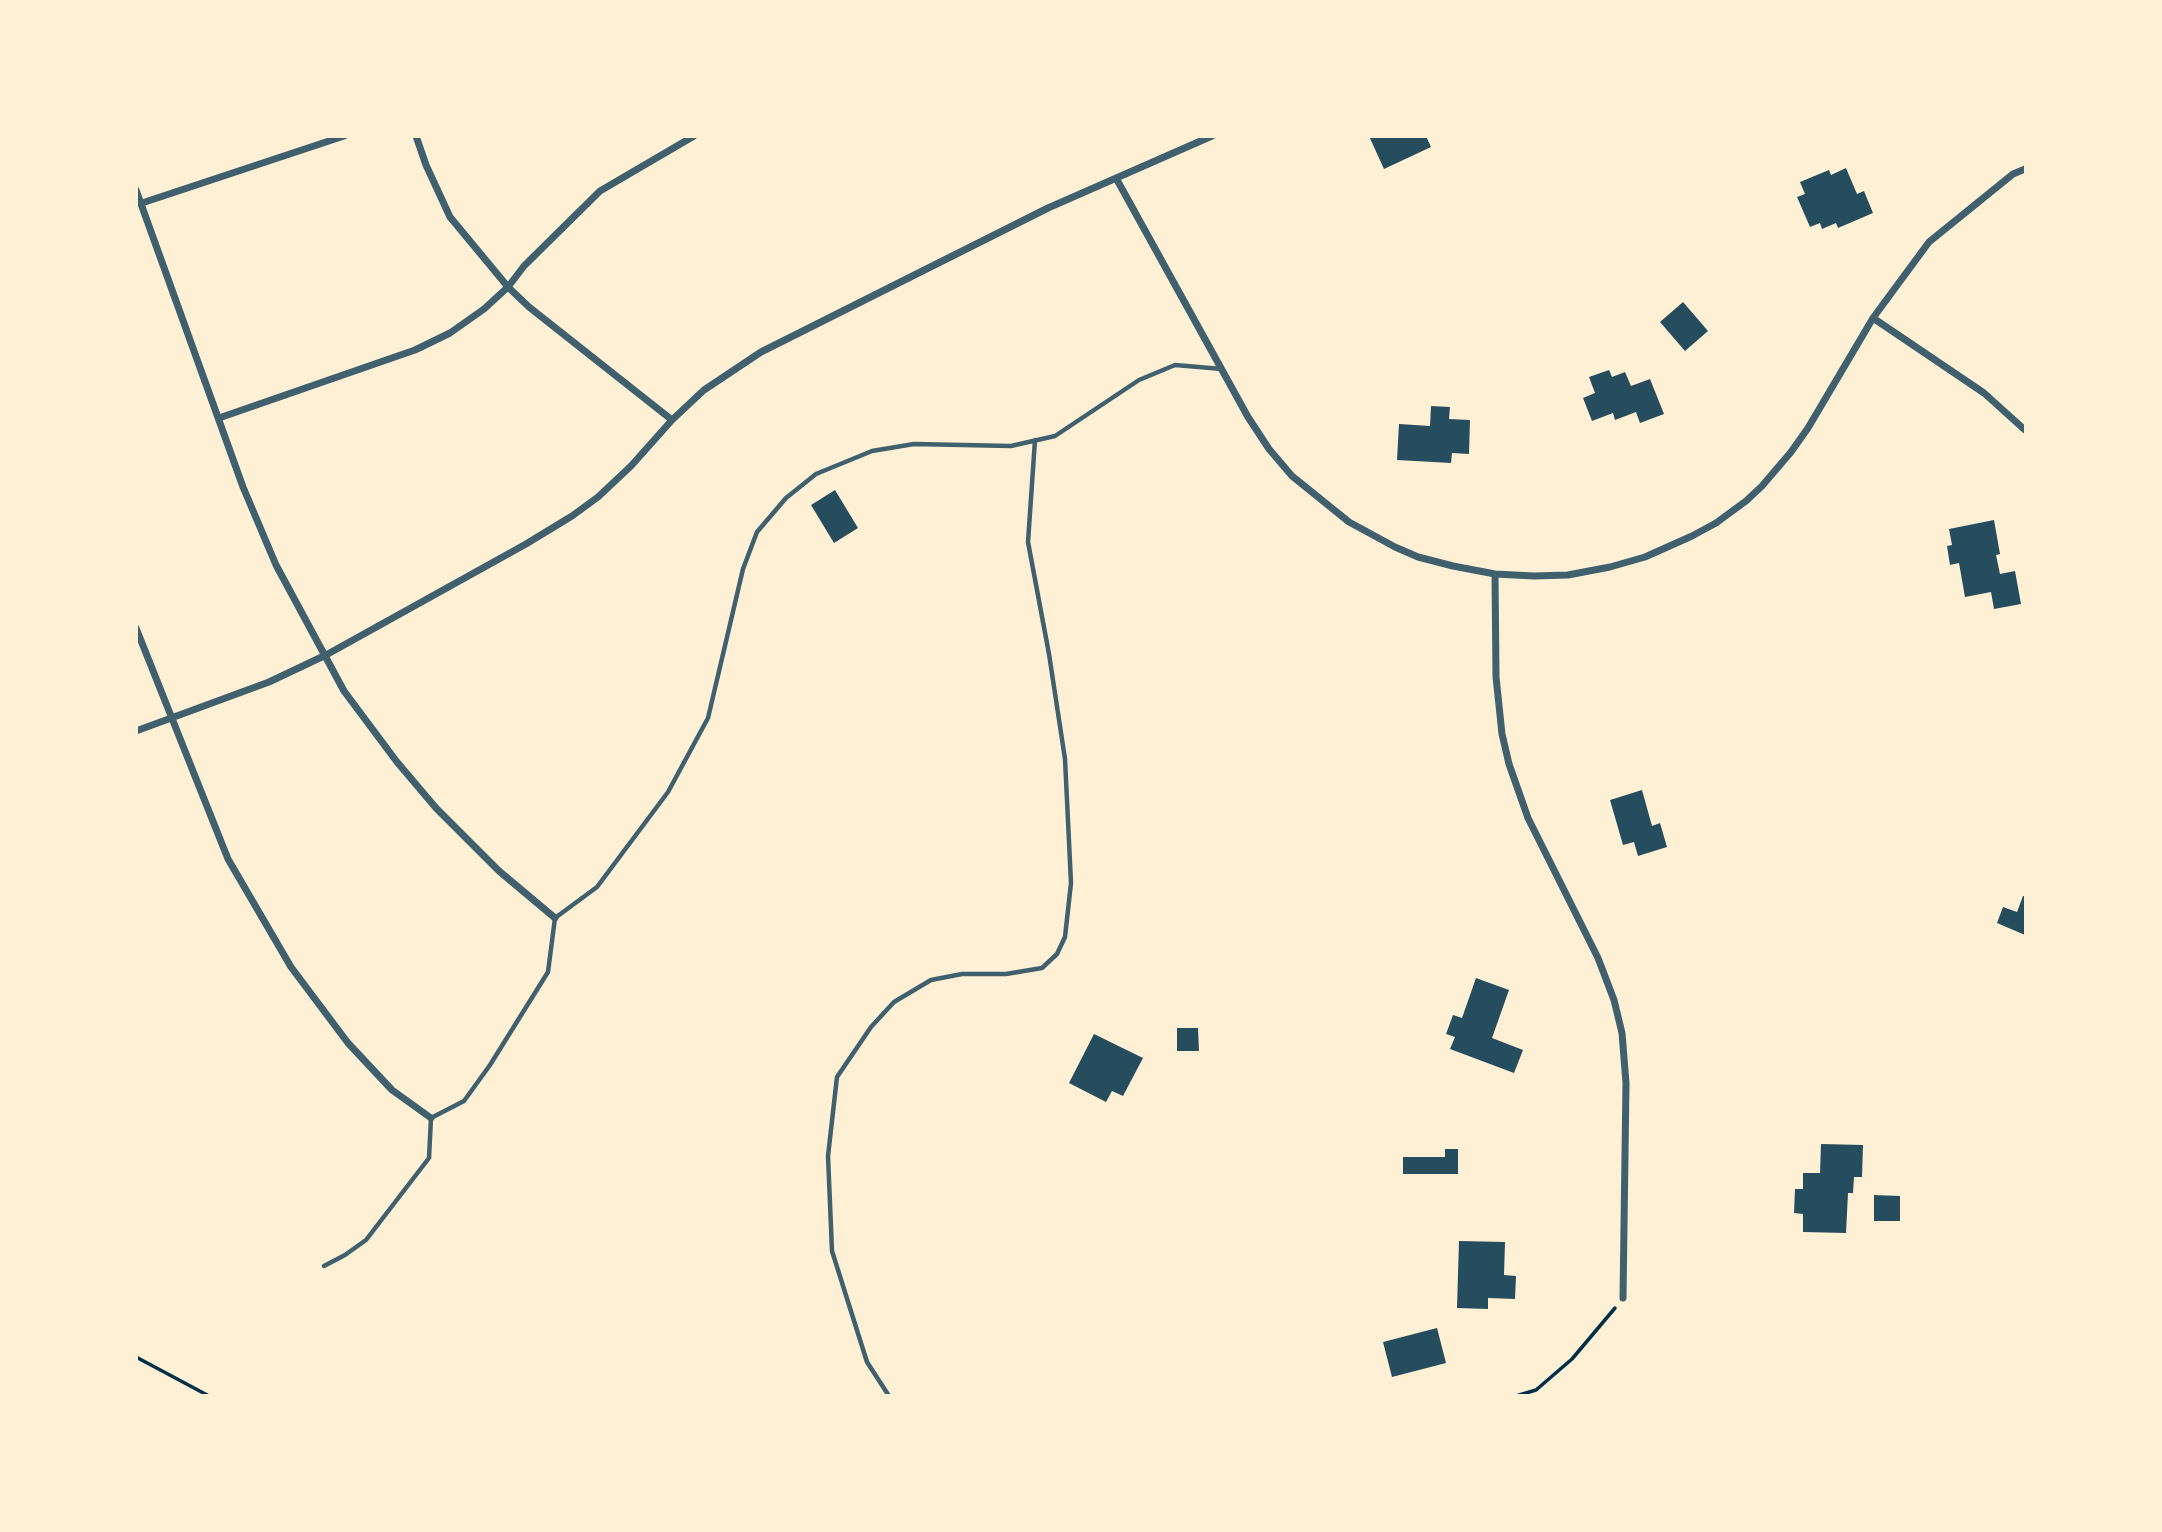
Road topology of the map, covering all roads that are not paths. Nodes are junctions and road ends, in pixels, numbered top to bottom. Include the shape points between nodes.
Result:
1 (344, 136) edge
2 (416, 136) edge
3 (1212, 136) edge
4 (693, 137) edge
5 (2025, 169) edge
6 (1116, 178) junction
7 (136, 190) edge
8 (142, 203) junction
9 (508, 287) junction
10 (1873, 318) junction
11 (1223, 369) junction
12 (219, 418) junction
13 (673, 420) junction
14 (2025, 430) edge
15 (1035, 440) junction
16 (1495, 575) junction
17 (136, 628) edge
18 (326, 655) junction
19 (172, 719) junction
20 (136, 731) edge
21 (555, 918) junction
22 (431, 1118) junction
23 (324, 1266) dead end
24 (1623, 1298) road end
25 (889, 1395) edge

1 - 8 street
2 - 9 street via 450,217
3 - 6 street
4 - 9 street via 600,191 524,265
5 - 10 street via 1929,242
6 - 11 street
6 - 13 street via 761,352 704,390
7 - 8 street
8 - 12 street
9 - 12 street via 450,333 415,350
9 - 13 street
10 - 14 street via 1984,393
10 - 16 street via 1791,452 1762,486 1716,523 1673,546 1609,567 1568,575
11 - 15 lane via 1175,365 1139,380 1055,436
11 - 16 street via 1269,449 1332,510 1395,547
12 - 18 street via 276,565
13 - 18 street via 598,498 572,516
15 - 21 lane via 1011,446 914,444 872,451 816,474 786,498 757,532 743,569 708,718 668,792 597,887
15 - 25 lane via 1028,542 1065,759 1071,883 1065,937 1057,954 1042,968 931,981 894,1002 837,1077 828,1156 832,1251 867,1362
16 - 24 street via 1496,677 1509,764 1528,818 1598,958 1622,1033 1626,1083
17 - 19 street
18 - 19 street
18 - 21 street via 344,691 436,808
19 - 20 street
19 - 22 street via 228,859 291,967 348,1043 392,1090
21 - 22 lane via 548,972 464,1101
22 - 23 lane via 429,1158 366,1240

